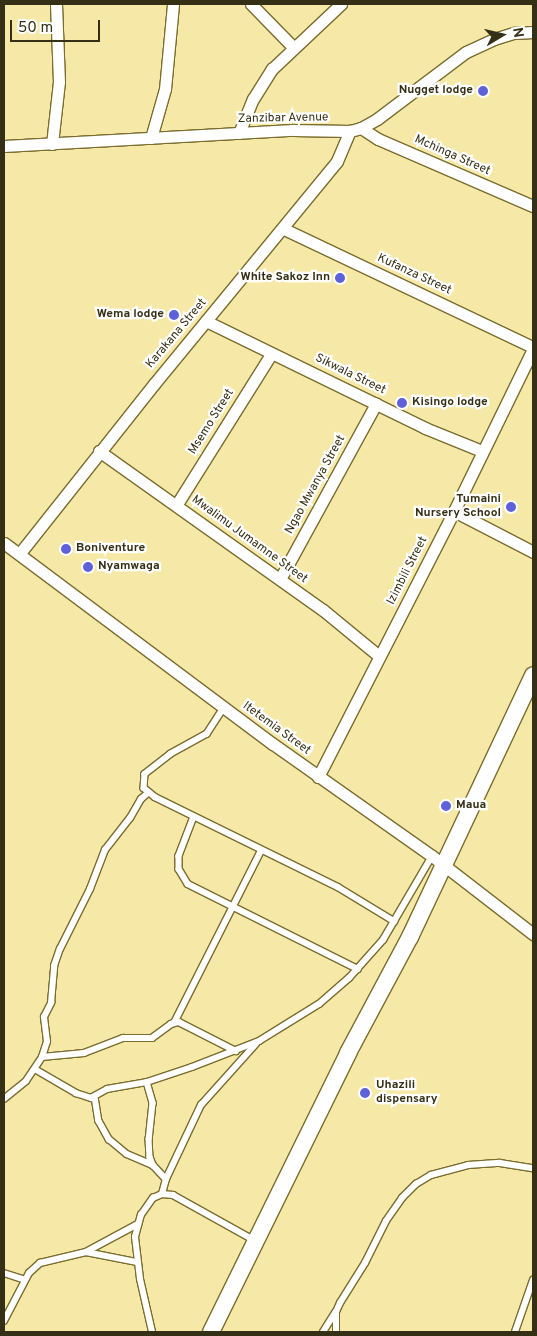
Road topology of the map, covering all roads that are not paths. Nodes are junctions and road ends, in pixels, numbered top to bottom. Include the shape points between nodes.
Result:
1 (56, 4) edge
2 (173, 4) edge
3 (251, 4) edge
4 (341, 4) edge
5 (533, 32) edge
6 (293, 47) junction
7 (355, 130) junction
8 (239, 134) junction
9 (151, 138) junction
10 (52, 144) junction
11 (4, 146) edge
12 (533, 206) edge
13 (284, 229) junction
14 (206, 321) junction
15 (533, 348) edge
16 (271, 354) junction
17 (376, 404) junction
18 (99, 451) junction
19 (482, 451) junction
20 (177, 504) junction
21 (454, 511) junction
22 (4, 542) edge
23 (20, 552) junction
24 (533, 552) edge
25 (280, 579) junction
26 (379, 656) junction
27 (533, 676) edge
28 (224, 708) junction
29 (318, 777) junction
30 (148, 793) junction
31 (194, 816) junction
32 (261, 851) junction
33 (437, 861) junction
34 (234, 906) junction
35 (394, 921) junction
36 (533, 934) edge
37 (358, 969) junction
38 (174, 1023) junction
39 (259, 1041) junction
40 (236, 1051) junction
41 (42, 1057) junction
42 (35, 1069) junction
43 (148, 1082) junction
44 (95, 1097) junction
45 (4, 1099) edge
46 (153, 1165) junction
47 (533, 1168) edge
48 (166, 1178) junction
49 (162, 1194) junction
50 (138, 1224) junction
51 (256, 1241) junction
52 (86, 1252) junction
53 (137, 1262) junction
54 (4, 1273) edge
55 (25, 1280) junction
56 (533, 1280) edge
57 (336, 1312) junction
58 (4, 1321) edge
59 (152, 1332) edge
60 (211, 1332) edge
61 (323, 1332) edge
62 (336, 1332) edge
63 (515, 1332) edge

1 - 10 street via 59,82
2 - 9 street via 165,89
3 - 6 street
4 - 6 street
5 - 7 street via 514,33 466,52
6 - 8 street via 262,84
7 - 8 street, Zanzibar Avenue
7 - 12 street, Mchinga Street
7 - 13 street, Karakana Street via 338,162
8 - 9 street, Zanzibar Avenue
9 - 10 street, Zanzibar Avenue
10 - 11 street, Zanzibar Avenue
13 - 14 street, Karakana Street
13 - 15 street, Kufanza Street
14 - 16 street, Sikwala Street
14 - 18 street, Karakana Street
15 - 19 street, Izimbili Street
16 - 17 street, Sikwala Street
16 - 20 street, Msemo Street
17 - 19 street, Sikwala Street
17 - 25 street, Ngao Mwanya Street
18 - 20 street, Mwalimu Jumamne Street
18 - 23 street, Karakana Street
19 - 21 street, Izimbili Street
20 - 25 street, Mwalimu Jumamne Street
21 - 24 street
21 - 26 street, Izimbili Street
22 - 23 street, Itetemia Street
23 - 28 street, Itetemia Street
25 - 26 street, Mwalimu Jumamne Street
26 - 29 street, Izimbili Street
27 - 33 main road
28 - 29 street, Itetemia Street
28 - 30 lane via 207,734 171,754 145,774 143,783
29 - 33 street, Itetemia Street
30 - 31 lane
30 - 41 lane via 105,850 60,949 54,966 52,997 44,1018 48,1042
31 - 32 lane
31 - 34 lane via 179,856 182,879
32 - 34 lane
32 - 35 lane via 338,887
33 - 35 lane
33 - 36 street, Itetemia Street
33 - 51 main road via 410,937 348,1053
34 - 37 lane
34 - 38 lane
35 - 37 lane via 383,940
37 - 39 lane via 319,1004
38 - 40 lane via 185,1024
38 - 41 lane via 152,1038 123,1038 84,1053
39 - 40 lane
39 - 48 lane via 200,1105
40 - 43 lane
41 - 42 lane
42 - 44 lane via 76,1092
42 - 45 lane
43 - 44 lane via 107,1088
43 - 46 lane via 153,1103 149,1139
44 - 46 lane via 99,1121 109,1139 128,1154
46 - 48 lane
47 - 57 lane via 500,1163 468,1165 431,1175 416,1184 386,1221
48 - 49 lane
49 - 50 lane via 153,1198
49 - 51 lane via 186,1201
50 - 52 lane
50 - 53 lane via 135,1236
51 - 60 main road
52 - 53 lane
52 - 55 lane via 40,1263
53 - 59 lane
54 - 55 lane
55 - 58 lane
56 - 63 lane
57 - 61 lane
57 - 62 lane

